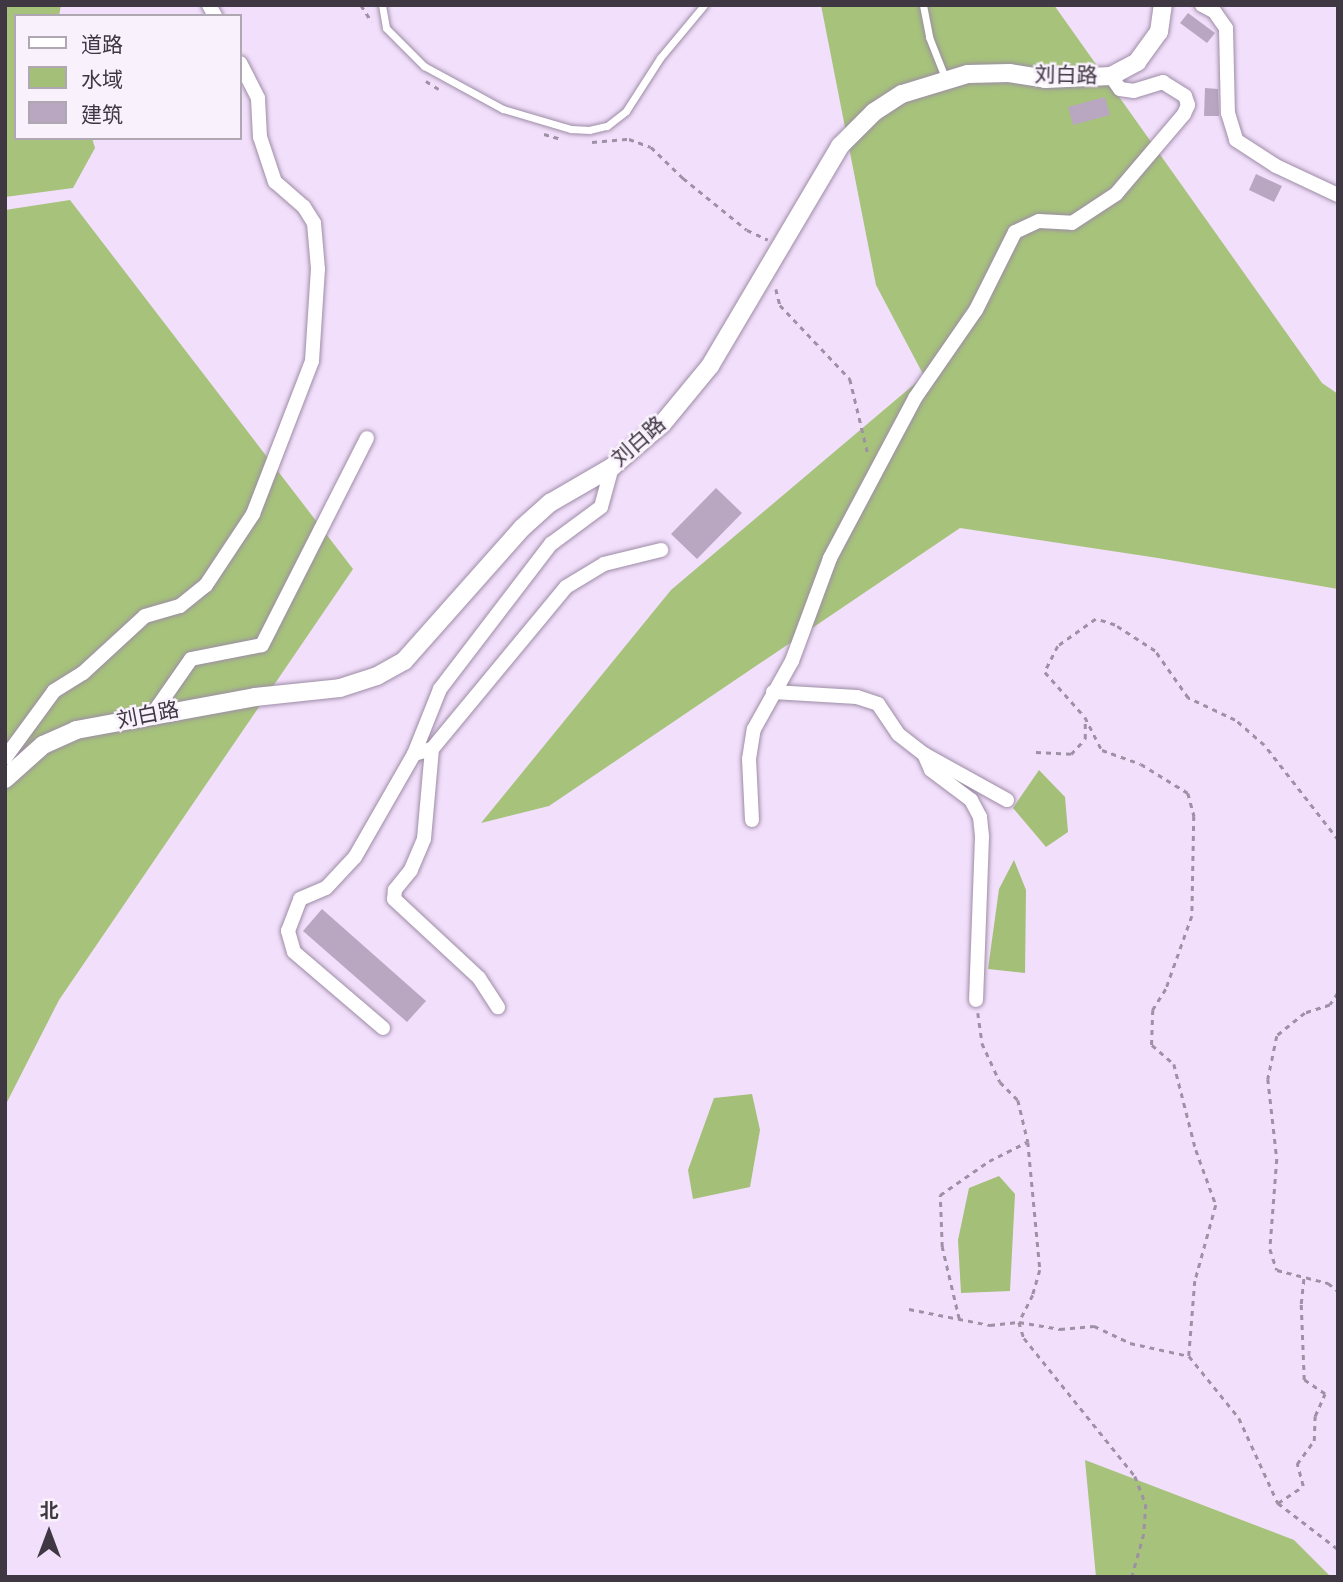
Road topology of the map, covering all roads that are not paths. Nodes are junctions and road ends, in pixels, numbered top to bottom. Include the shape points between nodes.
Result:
1 (382, 5) edge
2 (704, 5) edge
3 (923, 5) edge
4 (1163, 5) edge
5 (1202, 5) edge
6 (242, 67) edge
7 (1111, 76) junction
8 (946, 81) junction
9 (1338, 195) edge
10 (368, 438) dead end
11 (612, 467) junction
12 (661, 550) dead end
13 (773, 692) junction
14 (152, 715) junction
15 (432, 749) junction
16 (414, 754) junction
17 (924, 754) junction
18 (5, 758) edge
19 (5, 779) edge
20 (1007, 800) dead end
21 (752, 820) dead end
22 (976, 1000) road end
23 (498, 1007) dead end
24 (383, 1028) dead end

1 - 2 lane via 386,28 424,66 503,109 589,130 607,126 626,111 660,58
3 - 8 lane via 929,37
4 - 7 street, 刘白路 via 1159,32 1137,62
5 - 9 street via 1226,28 1228,113 1236,141
6 - 18 street via 258,98 260,136 275,183 304,207 314,223 318,269 312,361 253,514 206,585 180,606 145,616 83,673 54,691
7 - 8 street, 刘白路 via 1057,79 968,74
7 - 13 street via 1120,89 1134,91 1163,82 1185,96 1184,114 1116,194 1095,210 1072,223 1039,221 1015,232 976,310 915,398 830,558 792,661
8 - 11 street, 刘白路 via 902,94 874,111 840,146 709,366 663,423
10 - 14 street via 262,645 191,659
11 - 14 street, 刘白路 via 550,503 404,660 377,676 340,688
11 - 16 street via 601,507 551,544 440,689
12 - 15 street via 604,564 566,587
13 - 17 street via 857,697 878,704 898,734
13 - 21 street via 754,729 749,759
14 - 19 street, 刘白路 via 65,735 43,745
15 - 16 street
15 - 23 street via 424,839 394,899 479,978
16 - 24 street via 355,857 326,888 300,899 288,931 294,952
17 - 20 street
17 - 22 street via 931,770 971,800 979,817

